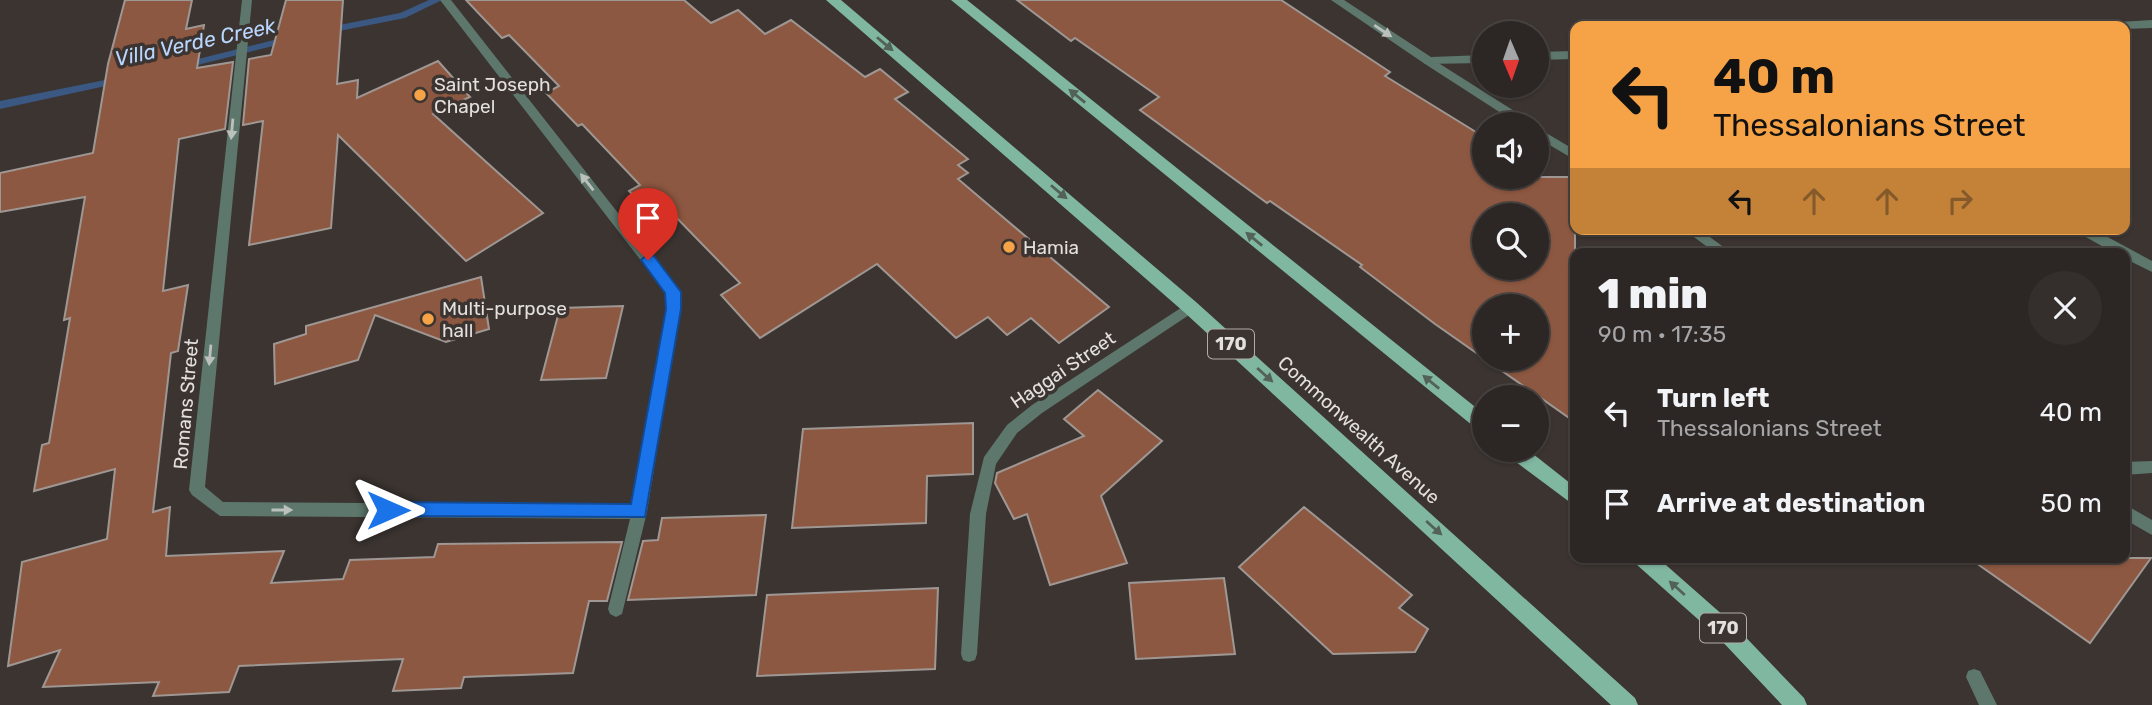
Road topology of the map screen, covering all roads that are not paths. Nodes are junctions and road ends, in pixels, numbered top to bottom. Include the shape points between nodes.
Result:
1 (247, 0) edge
2 (833, 0) edge
3 (958, 0) edge
4 (1336, 0) edge
5 (447, 3) edge
6 (2152, 24) edge
7 (2130, 25) edge
8 (1570, 55) edge
9 (1549, 56) edge
10 (1472, 59) edge
11 (1429, 61) junction
12 (1508, 112) edge
13 (1549, 139) edge
14 (1570, 153) edge
15 (1698, 235) edge
16 (2093, 235) edge
17 (1718, 248) edge
18 (2117, 248) edge
19 (2130, 255) edge
20 (2152, 267) edge
21 (1190, 307) junction
22 (1472, 415) edge
23 (1530, 462) edge
24 (2152, 467) edge
25 (2130, 469) edge
26 (1570, 494) edge
27 (639, 512) junction
28 (2130, 514) edge
29 (2152, 528) edge
30 (1649, 563) edge
31 (616, 609) dead end
32 (969, 653) dead end
33 (1974, 677) dead end
34 (1619, 703) edge
35 (1796, 705) edge
36 (1988, 705) edge

1 -> 27 street, Romans Street via 197,490 220,509
2 -> 21 main road, Commonwealth Avenue / 170
22 -> 3 main road
4 -> 11 street
27 -> 5 street via 673,292
6 - 7 street
8 - 9 street
10 - 11 street
11 - 12 street
13 - 14 street
15 - 17 street
16 - 18 street
19 - 20 street
21 - 32 street, Haggai Street via 1037,409 1012,429 989,463 978,514
21 -> 34 main road, Commonwealth Avenue / 170
23 - 26 main road
24 - 25 street
27 - 31 street
28 - 29 street
35 -> 30 main road, 170 via 1726,631
33 - 36 street

